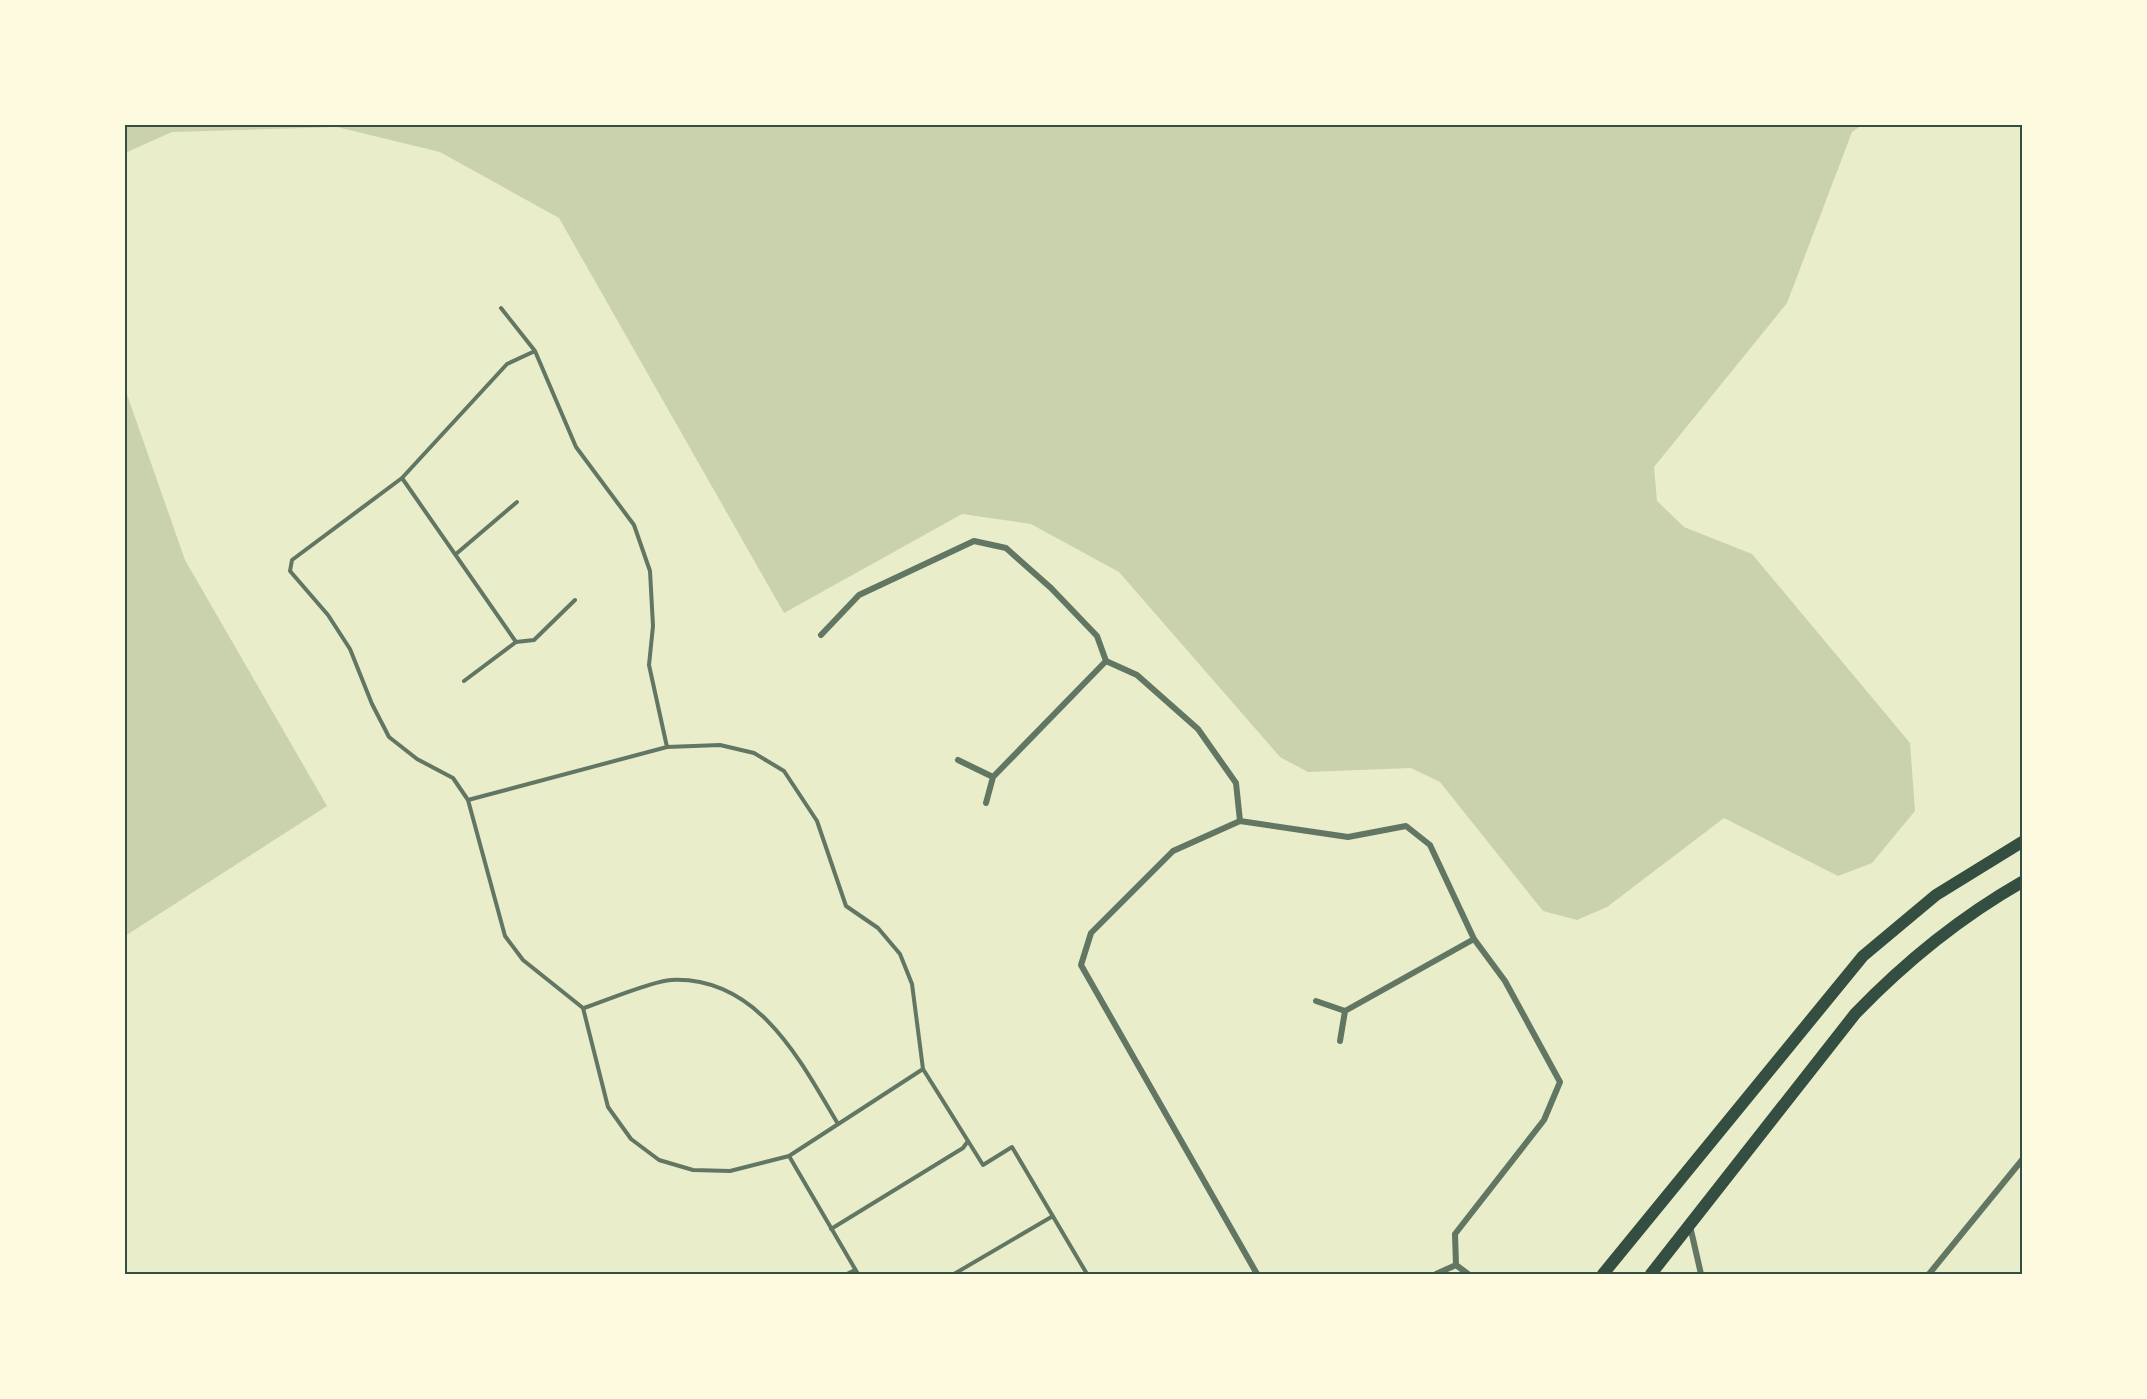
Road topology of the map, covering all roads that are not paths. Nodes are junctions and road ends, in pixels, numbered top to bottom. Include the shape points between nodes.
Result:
1 (501, 308) dead end
2 (535, 351) junction
3 (402, 478) junction
4 (518, 502) dead end
5 (456, 554) junction
6 (575, 600) dead end
7 (820, 635) dead end
8 (516, 642) junction
9 (1106, 662) junction
10 (464, 681) dead end
11 (667, 747) junction
12 (958, 760) dead end
13 (993, 777) junction
14 (468, 800) junction
15 (986, 803) dead end
16 (1240, 821) junction
17 (2022, 842) edge
18 (2022, 882) edge
19 (1474, 939) junction
20 (1317, 1001) dead end
21 (584, 1008) junction
22 (1345, 1011) junction
23 (1340, 1041) dead end
24 (923, 1069) junction
25 (838, 1124) junction
26 (968, 1141) junction
27 (789, 1156) junction
28 (2022, 1160) edge
29 (1053, 1216) junction
30 (1690, 1225) junction
31 (831, 1228) junction
32 (1456, 1265) junction
33 (856, 1272) edge
34 (847, 1275) edge
35 (954, 1275) edge
36 (1087, 1275) edge
37 (1257, 1275) edge
38 (1436, 1275) edge
39 (1468, 1275) edge
40 (1603, 1275) edge
41 (1651, 1275) edge
42 (1701, 1275) edge
43 (1929, 1275) edge

1 - 2 lane
2 - 3 lane via 507,364
2 - 11 lane via 576,447 634,525 650,571 653,626 649,665
3 - 5 lane
3 - 14 lane via 292,560 290,571 351,649 389,737 417,759 453,778
4 - 5 lane
5 - 8 lane
6 - 8 lane via 534,640
7 - 9 street via 859,595 974,541 1006,548 1051,588 1097,636
8 - 10 lane
9 - 13 street
9 - 16 street via 1137,675 1198,729 1236,783
11 - 14 lane
11 - 24 lane via 720,745 754,753 784,771 816,821 846,906 878,928 900,954 912,984
12 - 13 street
13 - 15 street
14 - 21 lane via 505,936 523,960
16 - 19 street via 1348,837 1406,826 1430,845
16 - 37 street via 1173,851 1090,933 1081,965
17 - 40 main road via 1936,895 1863,956
18 - 30 main road via 1955,923 1855,1014
19 - 22 street
19 - 32 street via 1505,981 1560,1082 1544,1120 1455,1234
20 - 22 street
21 - 25 lane via 669,980 702,981 736,995 771,1023 796,1052
21 - 27 lane via 608,1107 632,1139 659,1160 693,1170 730,1171
22 - 23 street
24 - 25 lane
24 - 26 lane
25 - 27 lane
26 - 29 lane via 983,1165 1012,1147
26 - 31 lane via 963,1148
27 - 31 lane
28 - 43 street
29 - 35 lane
29 - 36 lane
30 - 41 main road
30 - 42 street
31 - 33 lane
32 - 38 street
32 - 39 street
33 - 34 lane

